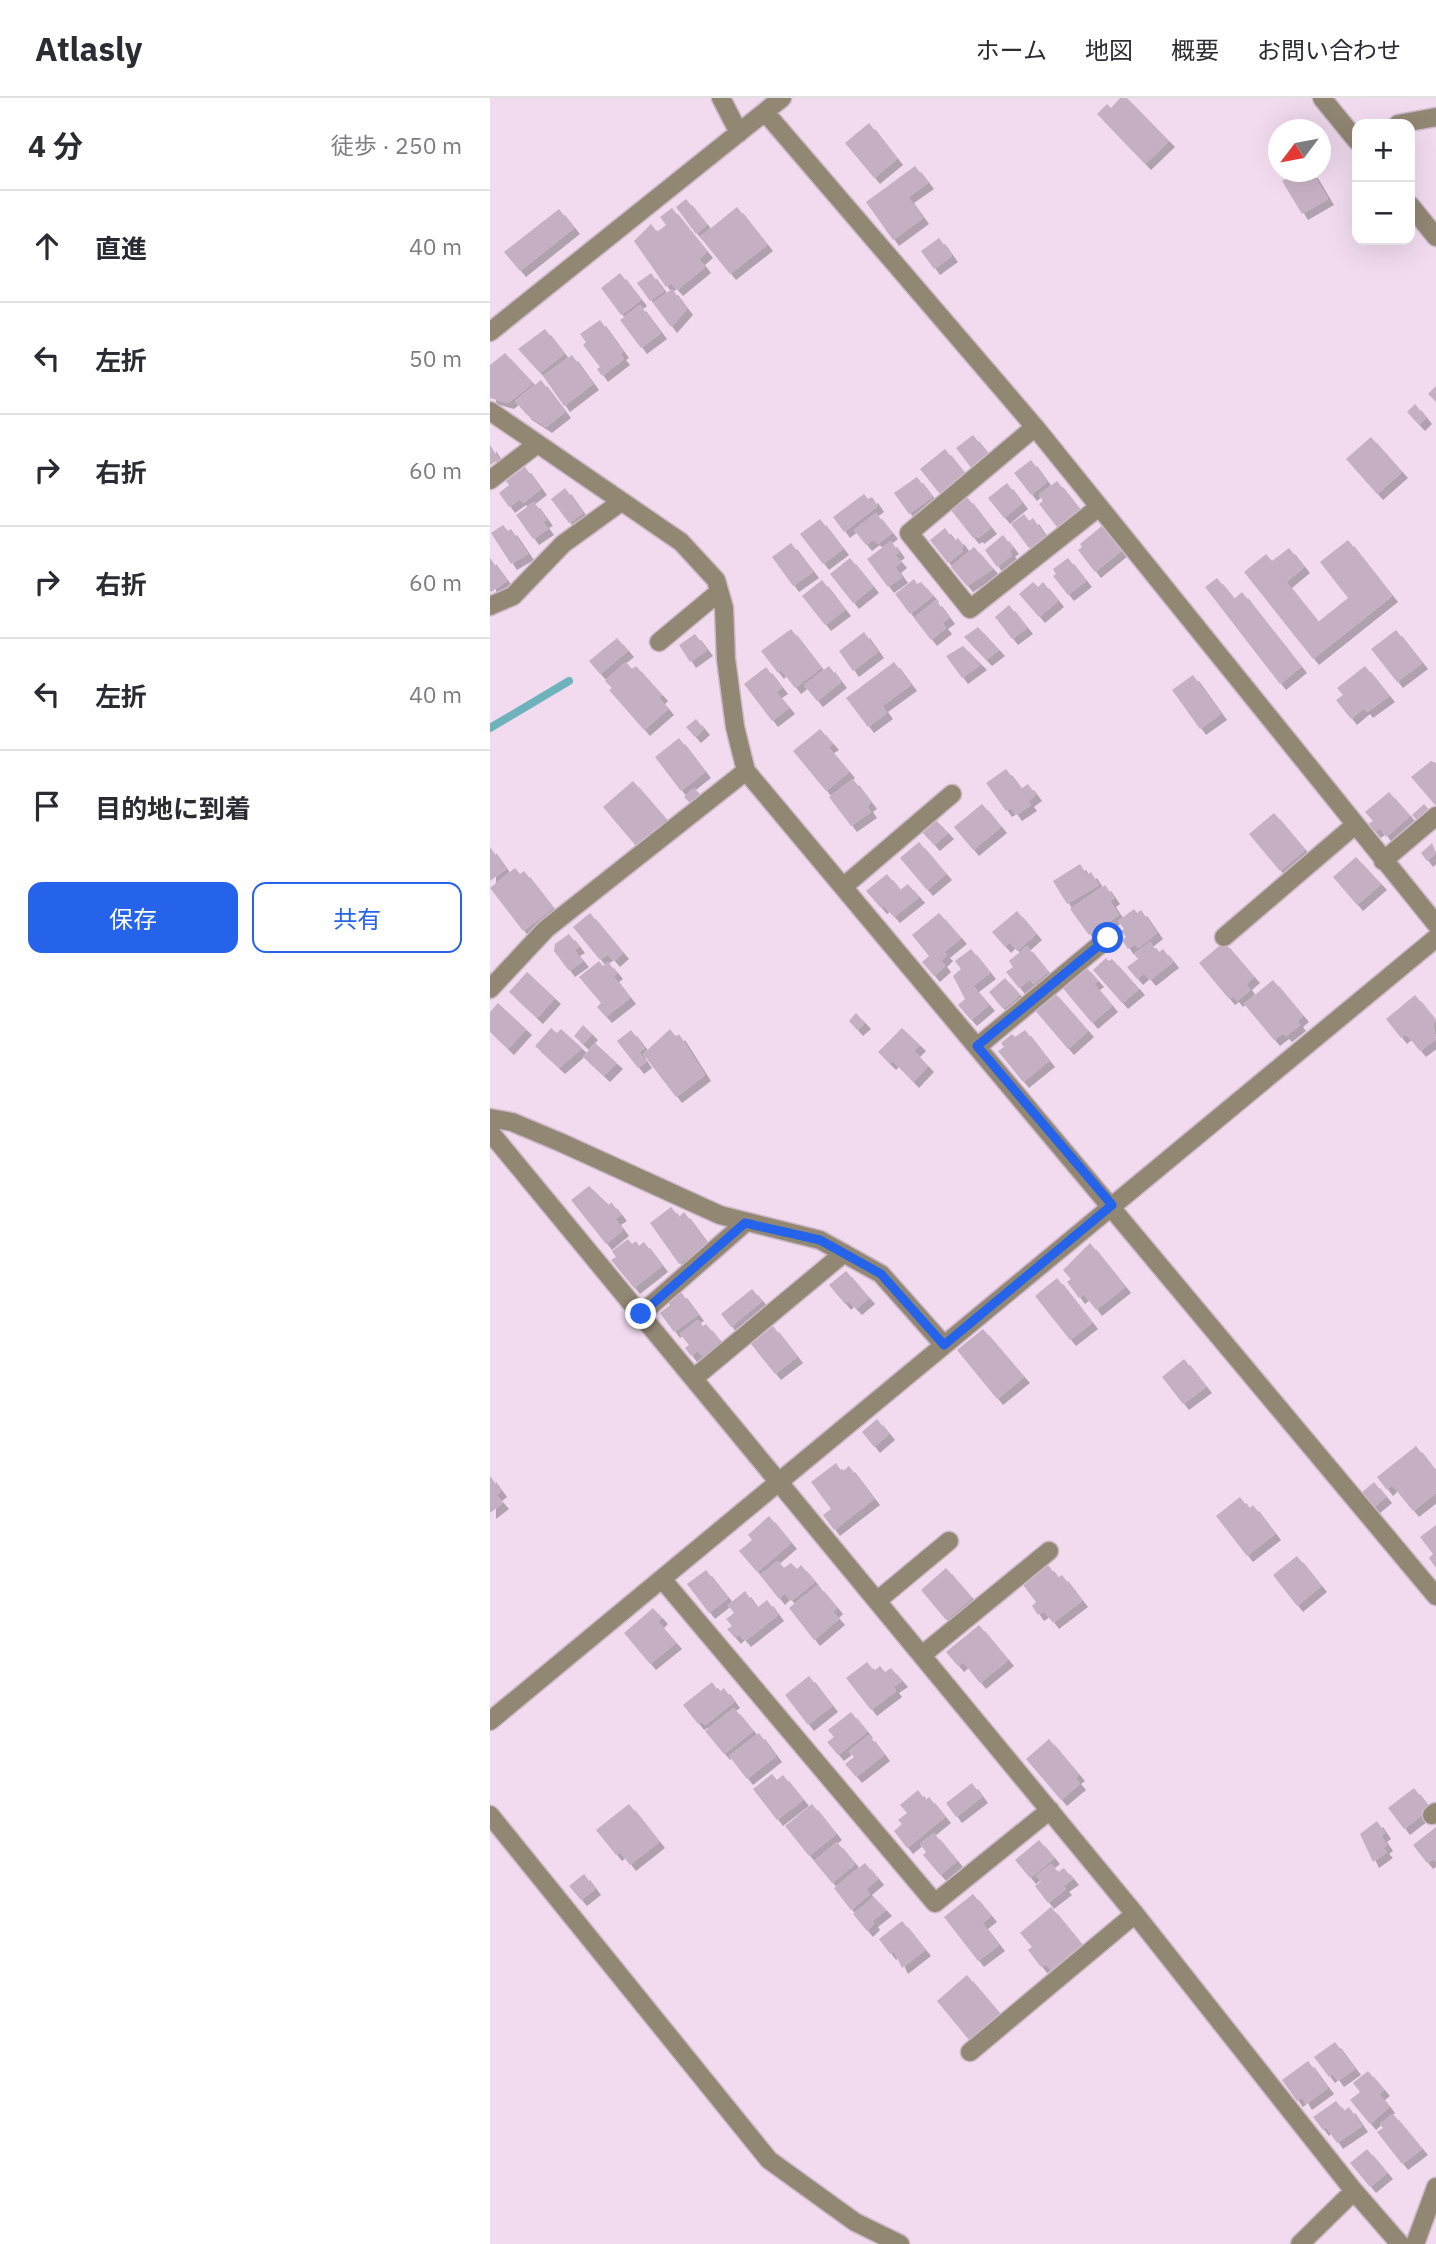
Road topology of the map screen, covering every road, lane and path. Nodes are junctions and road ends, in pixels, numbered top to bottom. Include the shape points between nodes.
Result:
1 (721, 98) edge
2 (782, 98) edge
3 (1322, 98) edge
4 (765, 112) junction
5 (1436, 117) edge
6 (1415, 121) edge
7 (1352, 132) edge
8 (739, 134) junction
9 (1415, 211) edge
10 (1436, 237) edge
11 (490, 332) edge
12 (490, 411) edge
13 (1035, 427) junction
14 (536, 445) junction
15 (490, 480) edge
16 (621, 502) junction
17 (1099, 507) junction
18 (719, 592) junction
19 (490, 606) edge
20 (659, 642) dead end
21 (746, 771) junction
22 (952, 793) dead end
23 (1436, 816) edge
24 (1355, 825) junction
25 (1383, 861) junction
26 (843, 887) junction
27 (1436, 925) edge
28 (1224, 937) dead end
29 (1108, 938) dead end
30 (1436, 938) edge
31 (490, 989) edge
32 (977, 1046) junction
33 (490, 1118) edge
34 (490, 1132) edge
35 (1112, 1205) junction
36 (745, 1223) junction
37 (844, 1253) junction
38 (641, 1314) junction
39 (944, 1345) junction
40 (694, 1378) junction
41 (780, 1482) junction
42 (948, 1541) dead end
43 (1049, 1550) dead end
44 (662, 1579) junction
45 (1436, 1596) edge
46 (878, 1601) junction
47 (922, 1655) junction
48 (490, 1721) edge
49 (1050, 1810) junction
50 (490, 1815) edge
51 (1135, 1914) junction
52 (970, 2052) dead end
53 (1436, 2187) edge
54 (1354, 2190) junction
55 (901, 2244) edge
56 (1300, 2244) edge
57 (1400, 2244) edge
58 (1415, 2244) edge

1 - 8 street
2 - 4 street
3 - 7 street
4 - 8 street
4 - 13 street
5 - 6 street
8 - 11 street
9 - 10 street
12 - 14 street
13 - 17 street
13 - 17 street via 909,533 970,609
14 - 15 street
14 - 16 street
16 - 18 street via 681,542 716,580
16 - 19 street via 563,544 513,596
17 - 24 street
18 - 20 street
18 - 21 street via 735,727
21 - 26 street
21 - 31 street via 546,929
22 - 26 street
23 - 25 street
24 - 25 street
24 - 28 street
25 - 27 street
26 - 32 street
29 - 32 street
30 - 35 street
32 - 35 street
33 - 36 street via 525,1127
34 - 38 street
35 - 39 street
35 - 45 street
36 - 37 street via 820,1240
36 - 38 street
37 - 39 street via 881,1274
37 - 40 street
38 - 40 street
39 - 41 street
40 - 41 street
41 - 44 street
41 - 46 street
42 - 46 street
43 - 47 street
44 - 48 street
44 - 49 street via 935,1903
46 - 47 street
47 - 49 street
49 - 51 street
50 - 55 street via 769,2160 855,2222
51 - 52 street
51 - 54 street
53 - 58 street
54 - 56 street
54 - 57 street

